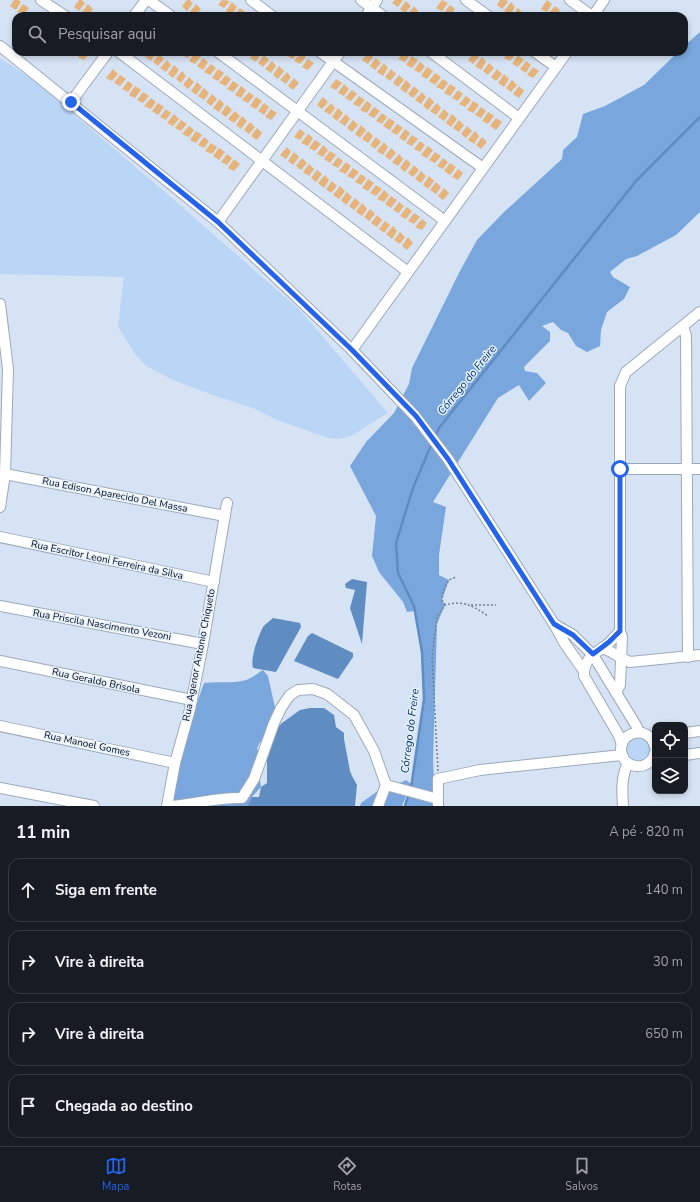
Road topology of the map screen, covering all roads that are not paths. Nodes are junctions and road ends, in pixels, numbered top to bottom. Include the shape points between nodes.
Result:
1 (41, 0) edge
2 (146, 0) edge
3 (149, 0) edge
4 (251, 0) edge
5 (361, 0) edge
6 (466, 0) edge
7 (570, 0) edge
8 (604, 0) edge
9 (372, 8) edge
10 (59, 12) edge
11 (137, 12) edge
12 (165, 12) edge
13 (267, 12) edge
14 (482, 12) edge
15 (586, 12) edge
16 (595, 12) edge
17 (0, 46) edge
18 (12, 55) edge
19 (13, 56) edge
20 (105, 56) edge
21 (124, 56) edge
22 (223, 56) edge
23 (325, 56) edge
24 (337, 56) edge
25 (436, 56) edge
26 (541, 56) edge
27 (564, 56) edge
28 (333, 62) junction
29 (556, 67) junction
30 (71, 102) junction
31 (297, 111) junction
32 (519, 118) junction
33 (262, 161) junction
34 (483, 168) junction
35 (445, 221) junction
36 (218, 222) junction
37 (408, 272) junction
38 (0, 304) edge
39 (700, 312) edge
40 (683, 326) junction
41 (352, 350) junction
42 (620, 469) junction
43 (688, 469) junction
44 (700, 469) edge
45 (5, 474) junction
46 (227, 503) dead end
47 (0, 507) edge
48 (225, 516) junction
49 (0, 537) edge
50 (214, 582) junction
51 (0, 606) edge
52 (554, 624) junction
53 (620, 631) junction
54 (203, 644) junction
55 (602, 648) junction
56 (593, 654) junction
57 (700, 655) edge
58 (688, 656) junction
59 (622, 659) junction
60 (0, 661) edge
61 (584, 671) junction
62 (616, 693) junction
63 (192, 700) junction
64 (0, 726) edge
65 (700, 731) edge
66 (638, 732) junction
67 (688, 733) edge
68 (652, 740) edge
69 (622, 744) junction
70 (700, 753) edge
71 (622, 755) junction
72 (688, 755) edge
73 (653, 758) edge
74 (175, 763) junction
75 (628, 763) junction
76 (386, 786) junction
77 (0, 788) edge
78 (241, 802) edge
79 (438, 803) edge
80 (94, 806) edge
81 (167, 806) edge
82 (378, 806) edge
83 (623, 806) edge

1 - 10 street
2 - 11 street
3 - 12 street
4 - 13 street
5 - 9 street
6 - 14 street
7 - 15 street
8 - 16 street
17 - 18 street
19 - 30 street
20 - 30 street
21 - 33 street
22 - 31 street
23 - 28 street
24 - 28 street
25 - 32 street
26 - 29 street
27 - 29 street
28 - 31 street
28 - 34 street
29 - 32 street
30 - 36 street
31 - 33 street
31 - 35 street
32 - 34 street
33 - 36 street
33 - 37 street
34 - 35 street
35 - 37 street
36 - 41 street
37 - 41 street
38 - 45 street via 8,369
39 - 40 street
40 - 42 street via 626,372 622,380 619,392
40 - 43 street via 686,336
41 - 52 street via 416,416 448,459
42 - 43 street
42 - 53 street
43 - 44 street
43 - 58 street
45 - 47 street
45 - 48 street, Rua Edison Aparecido Del Massa
46 - 48 street, Rua Agenor Antonio Chiqueto
48 - 50 street, Rua Agenor Antonio Chiqueto
49 - 50 street, Rua Escritor Leoni Ferreira da Silva
50 - 54 street, Rua Agenor Antonio Chiqueto
51 - 54 street, Rua Priscila Nascimento Vezoni
52 - 56 street via 573,635
52 - 61 street
53 - 55 street
53 - 59 street
54 - 63 street, Rua Agenor Antonio Chiqueto
55 - 56 street
55 - 59 street
56 - 61 street
56 - 62 street
57 - 58 street
58 - 59 street via 638,662
59 - 62 street via 620,685
60 - 63 street, Rua Geraldo Brisola
61 - 69 street via 584,676
62 - 66 street
63 - 74 street, Rua Agenor Antonio Chiqueto
64 - 74 street, Rua Manoel Gomes
65 - 67 street
66 - 68 street
66 - 69 street via 628,736
69 - 71 street
70 - 72 street
71 - 75 street
71 - 79 street via 480,770 438,779
73 - 75 street via 644,766 633,766
74 - 81 street, Rua Agenor Antonio Chiqueto
75 - 83 street via 622,781
76 - 78 street via 374,751 354,715 327,694 313,689 298,690 290,695 281,708 254,778
76 - 79 street via 409,791
76 - 82 street
77 - 80 street
78 - 81 street via 230,798

